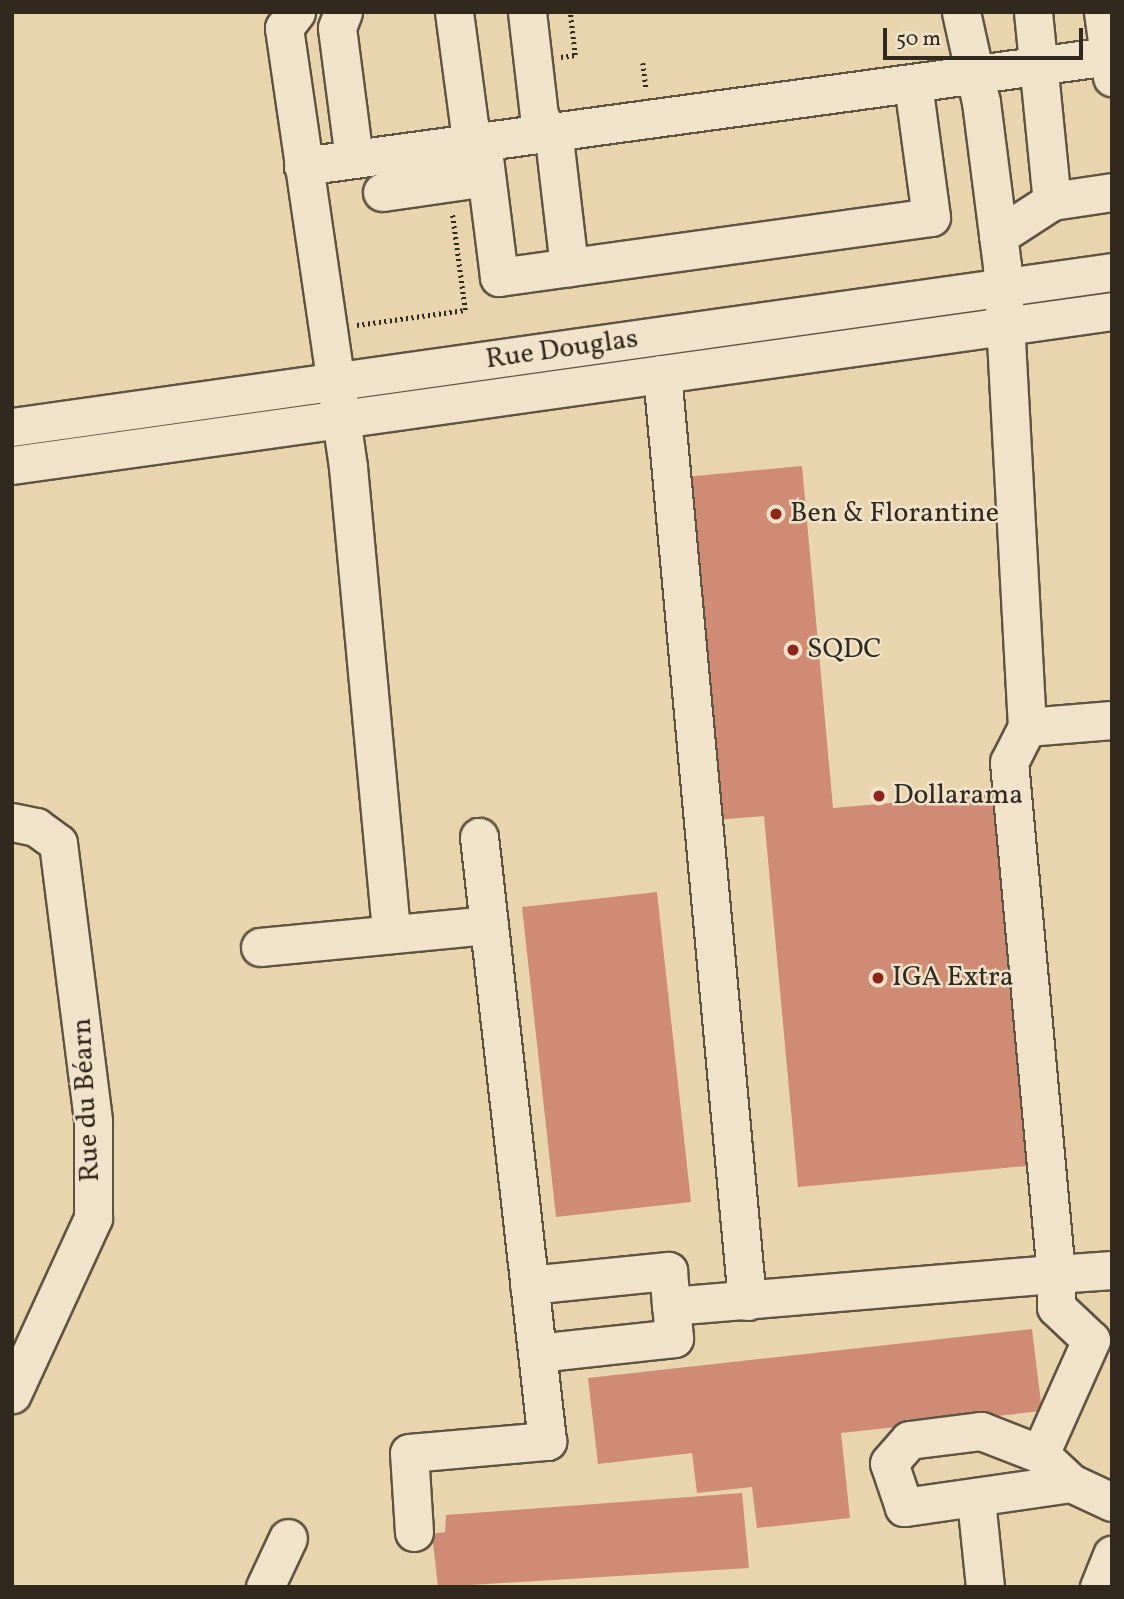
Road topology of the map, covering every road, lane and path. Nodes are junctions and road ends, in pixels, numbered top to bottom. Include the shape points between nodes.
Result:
1 (296, 12) edge
2 (343, 12) edge
3 (454, 12) edge
4 (527, 12) edge
5 (961, 12) edge
6 (1033, 12) edge
7 (1103, 12) edge
8 (643, 63) dead end
9 (1037, 66) junction
10 (1110, 66) edge
11 (974, 75) junction
12 (913, 83) junction
13 (648, 100) dead end
14 (547, 131) junction
15 (478, 140) junction
16 (354, 159) junction
17 (303, 166) junction
18 (486, 177) junction
19 (382, 192) dead end
20 (1112, 192) edge
21 (450, 197) dead end
22 (1052, 201) junction
23 (998, 236) junction
24 (569, 267) junction
25 (1112, 272) edge
26 (1002, 288) junction
27 (1112, 311) edge
28 (345, 327) dead end
29 (1002, 327) junction
30 (662, 374) junction
31 (335, 383) junction
32 (341, 420) junction
33 (12, 427) edge
34 (12, 466) edge
35 (1112, 720) edge
36 (1027, 727) junction
37 (12, 822) edge
38 (479, 838) dead end
39 (489, 925) junction
40 (391, 934) junction
41 (260, 947) dead end
42 (1112, 1270) edge
43 (1056, 1274) junction
44 (529, 1285) junction
45 (747, 1301) junction
46 (671, 1306) junction
47 (537, 1353) junction
48 (12, 1394) edge
49 (1040, 1454) junction
50 (1071, 1482) junction
51 (976, 1500) junction
52 (1112, 1502) edge
53 (414, 1532) dead end
54 (288, 1538) dead end
55 (1112, 1554) edge
56 (265, 1587) edge
57 (985, 1587) edge
58 (1099, 1587) edge

1 - 17 street via 284,29
2 - 16 street via 337,28
3 - 15 street via 469,125
4 - 14 street via 539,115
5 - 11 street
6 - 9 street
7 - 10 street
8 - 13 path
9 - 10 street
9 - 11 street
9 - 22 street
11 - 12 street
11 - 23 street
12 - 14 street
12 - 24 street via 931,218
14 - 15 street
14 - 24 street
15 - 16 street
15 - 18 street
16 - 17 street
17 - 31 street
18 - 19 street
18 - 24 street via 499,277
20 - 22 street
21 - 28 path via 465,310
22 - 23 street
23 - 26 street
25 - 26 street, Rue Douglas
26 - 29 street
26 - 31 street, Rue Douglas
27 - 29 street, Rue Douglas
29 - 30 street, Rue Douglas
29 - 36 street
30 - 32 street, Rue Douglas
30 - 45 street
31 - 32 street
31 - 33 street, Rue Douglas
32 - 34 street, Rue Douglas
32 - 40 street
35 - 36 street
36 - 43 street via 1009,762
37 - 48 street, Rue du Béarn via 36,827 58,843 93,1121 93,1218
38 - 39 street
39 - 40 street
39 - 44 street
40 - 41 street
42 - 43 street
43 - 45 street
43 - 49 street via 1056,1307 1091,1340
44 - 46 street via 667,1271
44 - 47 street
45 - 46 street
46 - 47 street via 674,1338
47 - 53 street via 547,1441 409,1453
49 - 50 street
49 - 51 street via 981,1431 909,1440 889,1463 904,1507
50 - 51 street
50 - 52 street
51 - 57 street
54 - 56 street
55 - 58 street

